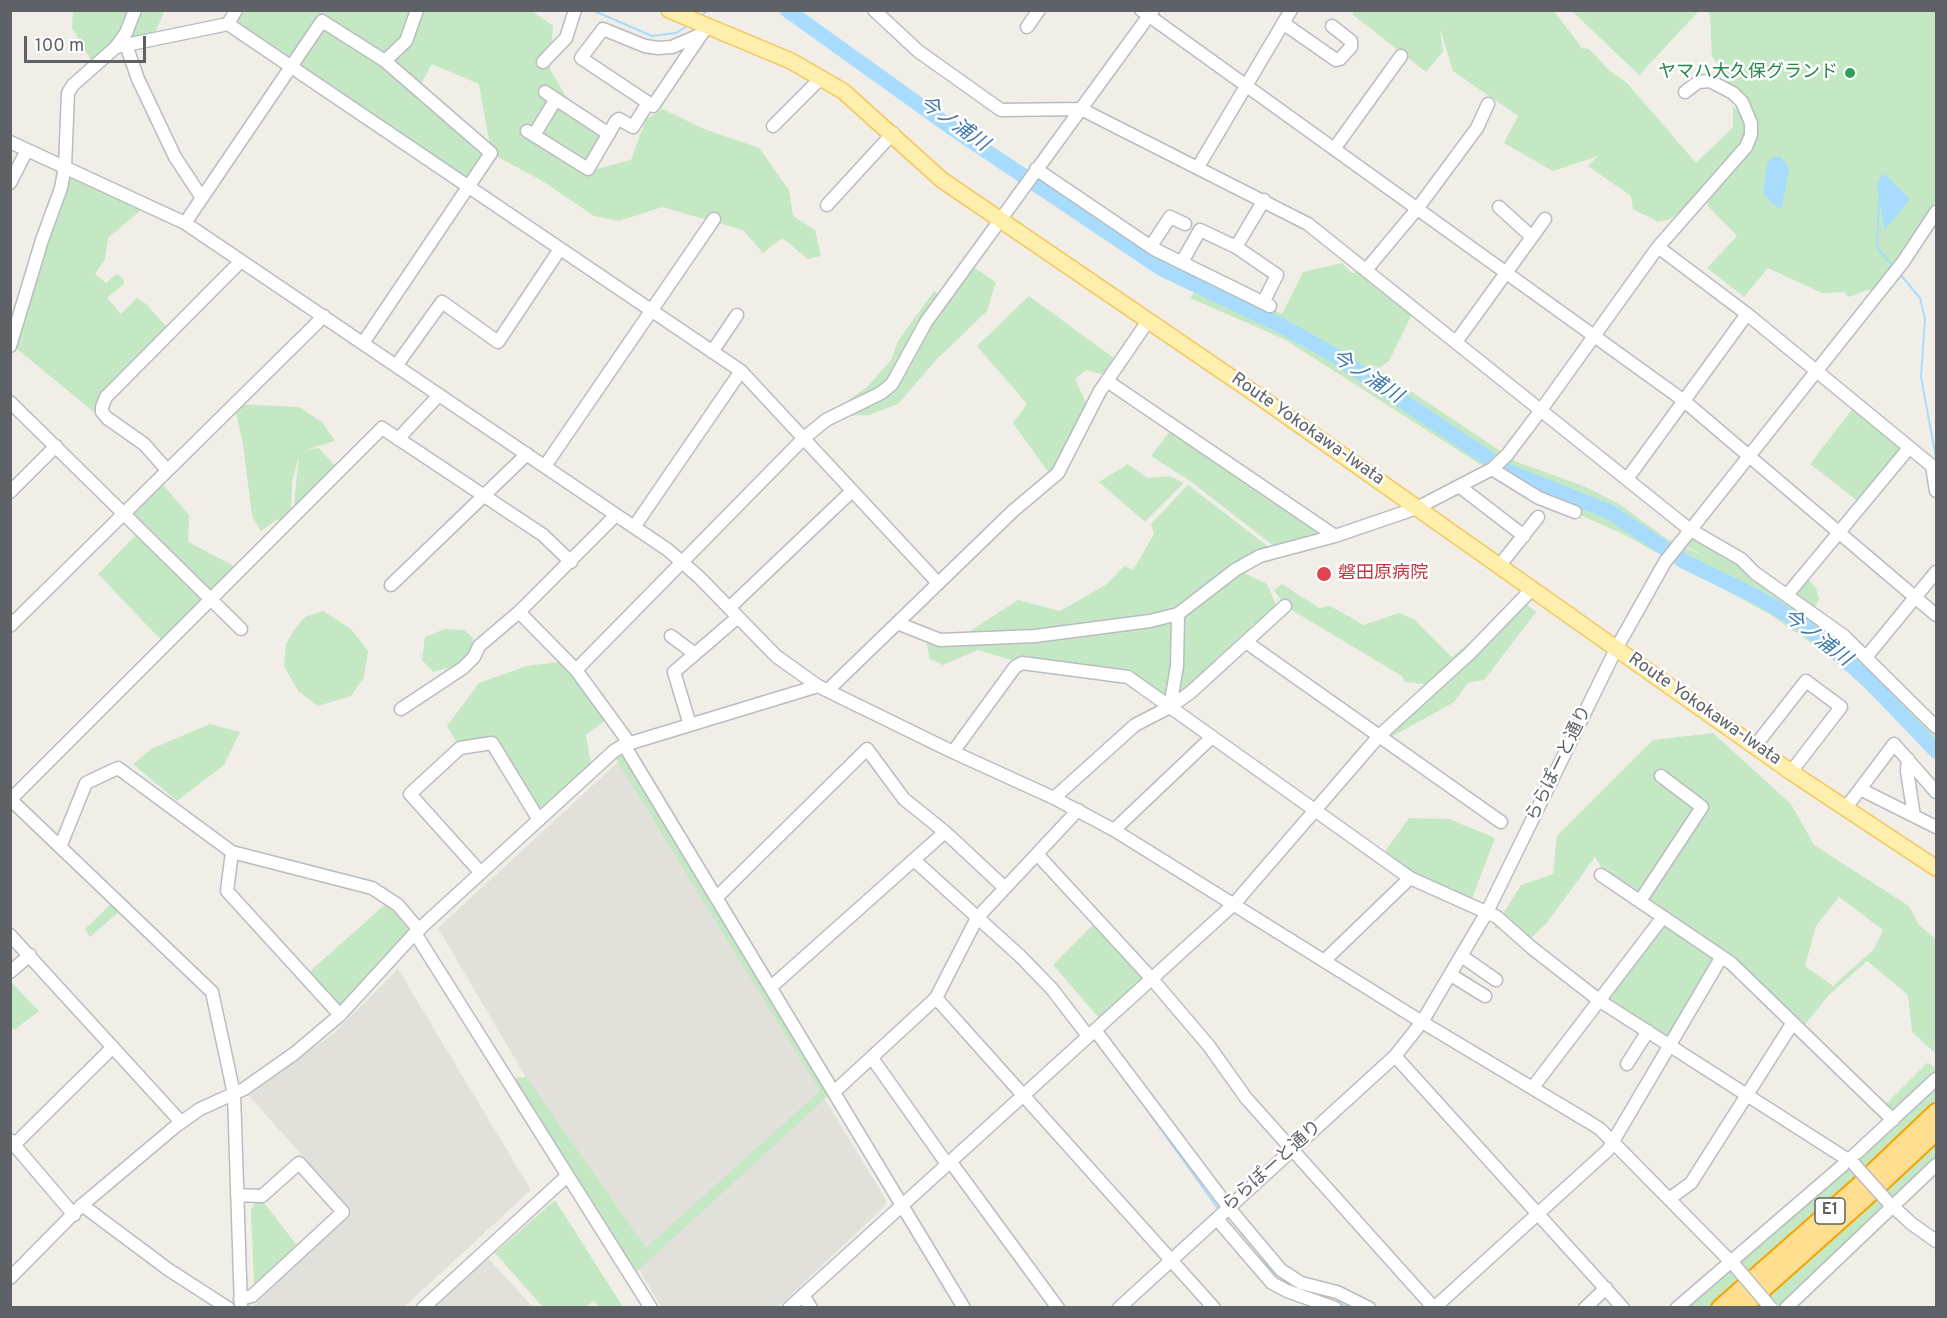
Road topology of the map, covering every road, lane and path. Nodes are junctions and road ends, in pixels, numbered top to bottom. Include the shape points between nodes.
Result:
1 (135, 10) edge
2 (236, 10) edge
3 (417, 10) edge
4 (669, 10) edge
5 (1039, 10) edge
6 (1291, 10) edge
7 (575, 11) edge
8 (876, 11) edge
9 (1148, 12) edge
10 (1283, 23) junction
11 (228, 24) junction
12 (1332, 26) dead end
13 (1027, 27) dead end
14 (704, 30) junction
15 (121, 46) junction
16 (1401, 56) dead end
17 (385, 61) junction
18 (543, 62) dead end
19 (291, 67) junction
20 (822, 77) junction
21 (1245, 85) junction
22 (1685, 92) dead end
23 (648, 102) junction
24 (1488, 104) dead end
25 (1081, 109) junction
26 (773, 126) dead end
27 (609, 134) junction
28 (893, 134) junction
29 (10, 142) edge
30 (1334, 149) junction
31 (27, 150) junction
32 (65, 167) junction
33 (1198, 167) junction
34 (1036, 170) junction
35 (10, 183) edge
36 (470, 188) junction
37 (202, 198) junction
38 (1264, 200) junction
39 (827, 205) dead end
40 (1499, 207) dead end
41 (1417, 209) junction
42 (1936, 213) edge
43 (714, 219) dead end
44 (999, 219) junction
45 (1545, 219) dead end
46 (185, 223) junction
47 (1185, 224) dead end
48 (1532, 237) junction
49 (1151, 246) junction
50 (1236, 247) junction
51 (1658, 247) junction
52 (560, 249) junction
53 (242, 261) junction
54 (1182, 262) junction
55 (1365, 270) junction
56 (1507, 274) junction
57 (650, 310) junction
58 (1747, 314) junction
59 (737, 315) dead end
60 (324, 316) junction
61 (1148, 321) junction
62 (1594, 337) junction
63 (1456, 342) junction
64 (363, 343) junction
65 (10, 346) edge
66 (712, 352) junction
67 (396, 366) junction
68 (741, 371) junction
69 (1816, 372) junction
70 (1107, 381) junction
71 (440, 395) junction
72 (1683, 400) junction
73 (10, 402) edge
74 (1541, 410) junction
75 (398, 439) junction
76 (803, 439) junction
77 (56, 447) junction
78 (1909, 448) junction
79 (527, 454) junction
80 (1748, 457) junction
81 (545, 466) junction
82 (1492, 469) junction
83 (167, 470) junction
84 (1628, 479) junction
85 (1459, 486) junction
86 (852, 491) junction
87 (1936, 491) edge
88 (10, 492) edge
89 (485, 496) junction
90 (1417, 508) junction
91 (1575, 512) dead end
92 (124, 513) junction
93 (616, 514) junction
94 (1538, 518) dead end
95 (634, 527) junction
96 (1689, 528) junction
97 (1839, 533) junction
98 (1335, 536) junction
99 (1524, 536) junction
100 (571, 562) junction
101 (684, 563) junction
102 (1500, 565) junction
103 (1936, 572) edge
104 (938, 583) junction
105 (391, 585) dead end
106 (1532, 589) junction
107 (1787, 595) junction
108 (1917, 597) junction
109 (212, 598) junction
110 (1285, 606) dead end
111 (519, 612) junction
112 (734, 612) junction
113 (1178, 614) junction
114 (1936, 615) edge
115 (897, 623) junction
116 (10, 626) edge
117 (241, 629) dead end
118 (671, 636) dead end
119 (1246, 642) junction
120 (1616, 649) junction
121 (694, 654) junction
122 (1867, 656) junction
123 (576, 670) junction
124 (823, 688) junction
125 (1170, 707) junction
126 (401, 708) dead end
127 (690, 725) junction
128 (1936, 727) edge
129 (1379, 736) junction
130 (1212, 737) junction
131 (627, 745) junction
132 (1755, 746) junction
133 (953, 752) junction
134 (1908, 759) junction
135 (1791, 772) junction
136 (1661, 776) dead end
137 (1860, 789) junction
138 (1936, 792) edge
139 (1054, 798) junction
140 (11, 799) edge
141 (1845, 809) junction
142 (1078, 810) junction
143 (1316, 812) junction
144 (1914, 816) junction
145 (539, 820) junction
146 (1501, 822) dead end
147 (1936, 827) edge
148 (1114, 830) junction
149 (945, 832) junction
150 (60, 847) junction
151 (232, 852) junction
152 (1037, 854) junction
153 (914, 860) junction
154 (1936, 868) edge
155 (481, 873) junction
156 (1601, 875) dead end
157 (1410, 878) junction
158 (1005, 888) junction
159 (717, 897) junction
160 (1640, 901) junction
161 (1234, 904) junction
162 (1487, 912) junction
163 (1663, 917) junction
164 (977, 918) junction
165 (417, 932) junction
166 (10, 935) edge
167 (30, 955) junction
168 (1463, 957) junction
169 (1722, 958) junction
170 (1325, 960) junction
171 (10, 972) edge
172 (1451, 975) junction
173 (1152, 979) junction
174 (1496, 981) dead end
175 (771, 987) junction
176 (1485, 996) dead end
177 (936, 998) junction
178 (1600, 1001) junction
179 (340, 1015) junction
180 (1422, 1022) junction
181 (1792, 1024) junction
182 (1648, 1031) junction
183 (1092, 1033) junction
184 (1671, 1046) junction
185 (113, 1047) junction
186 (1395, 1056) junction
187 (872, 1058) junction
188 (1627, 1064) dead end
189 (1936, 1079) edge
190 (1533, 1087) junction
191 (834, 1092) junction
192 (234, 1094) junction
193 (1023, 1095) junction
194 (1748, 1095) junction
195 (1936, 1112) edge
196 (1893, 1120) junction
197 (181, 1122) junction
198 (1936, 1132) edge
199 (13, 1142) edge
200 (1613, 1142) junction
201 (1293, 1150) junction
202 (1851, 1161) junction
203 (949, 1162) junction
204 (1936, 1165) edge
205 (567, 1176) junction
206 (237, 1195) junction
207 (1670, 1199) junction
208 (902, 1205) junction
209 (1891, 1205) junction
210 (1229, 1208) junction
211 (78, 1210) junction
212 (1538, 1214) junction
213 (1217, 1219) junction
214 (1936, 1241) edge
215 (1171, 1260) junction
216 (1734, 1264) junction
217 (10, 1278) edge
218 (1606, 1288) junction
219 (803, 1295) junction
220 (240, 1303) edge
221 (228, 1308) edge
222 (423, 1308) edge
223 (651, 1308) edge
224 (789, 1308) edge
225 (811, 1308) edge
226 (964, 1308) edge
227 (1058, 1308) edge
228 (1119, 1308) edge
229 (1215, 1308) edge
230 (1335, 1308) edge
231 (1369, 1308) edge
232 (1434, 1308) edge
233 (1585, 1308) edge
234 (1623, 1308) edge
235 (1677, 1308) edge
236 (1720, 1308) edge
237 (1742, 1308) edge
238 (1771, 1308) edge
239 (1786, 1308) edge

1 - 15 street
2 - 11 street
3 - 17 street via 406,41
4 - 14 main road, Route Yokokawa-Iwata
5 - 13 street
6 - 10 street
7 - 18 street via 566,38
8 - 25 street via 918,51 1001,110
9 - 21 street
9 - 25 street
10 - 12 street via 1336,60 1351,46 1351,41
10 - 21 street
11 - 15 street
11 - 19 street
14 - 20 main road, Route Yokokawa-Iwata via 791,61
14 - 23 street via 653,105
14 - 23 street via 672,47 657,48 608,30 599,32 581,58
15 - 32 street via 68,93
15 - 37 street via 175,157
16 - 30 street
17 - 19 street via 322,21
17 - 36 street via 492,153
19 - 36 street
19 - 37 street
20 - 26 street
20 - 28 main road, Route Yokokawa-Iwata
21 - 30 street
21 - 33 street
22 - 51 street via 1698,82 1719,84 1742,102 1751,123 1751,135 1730,167
23 - 27 street via 633,127 619,119
24 - 41 street via 1477,128
25 - 33 street
25 - 34 street
27 - 27 street via 588,169 530,133 551,96
28 - 39 street
28 - 44 main road, Route Yokokawa-Iwata via 942,180
29 - 31 street
30 - 41 street
31 - 32 street
31 - 35 street
32 - 46 street
32 - 65 street
33 - 38 street
34 - 44 street
34 - 49 street
36 - 52 street
36 - 64 street
37 - 46 street
38 - 50 street
38 - 55 street via 1308,224
40 - 48 street
41 - 55 street
41 - 56 street
42 - 69 street, ららぽーと通り via 1903,262
43 - 57 street
44 - 61 main road, Route Yokokawa-Iwata
44 - 76 street via 926,322 892,384 826,420
45 - 48 street
46 - 53 street
47 - 49 street via 1170,217
48 - 56 street
49 - 54 street
50 - 54 street via 1200,231
50 - 54 street via 1277,275 1267,305
51 - 58 street
51 - 62 street
52 - 57 street
52 - 67 street via 498,342 442,302
53 - 60 street
53 - 83 street via 106,397 102,407 107,418 144,444
55 - 63 street
56 - 62 street
56 - 63 street
57 - 66 street
57 - 81 street
58 - 69 street
58 - 72 street
59 - 66 street
60 - 64 street
60 - 83 street
61 - 70 street
61 - 90 main road, Route Yokokawa-Iwata
62 - 72 street
62 - 74 street
63 - 74 street
64 - 67 street
66 - 68 street
67 - 71 street
68 - 76 street
68 - 95 street
69 - 78 street
69 - 80 street, ららぽーと通り
70 - 98 street
70 - 104 street via 1063,468
71 - 75 street
71 - 79 street
72 - 80 street
72 - 84 street
73 - 77 street
74 - 82 street via 1508,455
74 - 84 street
75 - 89 street
75 - 109 street via 382,428
76 - 86 street
76 - 101 street
77 - 88 street
77 - 92 street
78 - 87 street via 1932,466
78 - 97 street
79 - 81 street
79 - 89 street
80 - 96 street, ららぽーと通り
80 - 97 street
81 - 93 street
82 - 85 street
82 - 91 street via 1539,498
83 - 92 street
84 - 96 street
85 - 90 street
85 - 99 street
86 - 104 street
86 - 112 street
89 - 100 street via 543,535
89 - 105 street
90 - 98 street
90 - 102 main road, Route Yokokawa-Iwata
92 - 109 street
92 - 116 street
93 - 95 street
93 - 100 street
94 - 99 street
95 - 101 street
96 - 107 street via 1741,559
96 - 120 street, ららぽーと通り
97 - 107 street
97 - 108 street
98 - 113 street via 1260,556 1235,570
99 - 102 street
100 - 111 street
101 - 112 street
101 - 123 street
102 - 106 main road, Route Yokokawa-Iwata
103 - 108 street
104 - 115 street
106 - 120 main road, Route Yokokawa-Iwata
106 - 129 street via 1469,654
107 - 122 street
108 - 114 street
108 - 122 street
109 - 117 street
109 - 140 street
110 - 119 street
111 - 123 street
111 - 126 street via 479,646 463,668
112 - 121 street
112 - 124 street via 776,656
113 - 115 street via 1035,636 949,640
113 - 125 street via 1177,666
115 - 124 street
118 - 121 street
119 - 125 street
119 - 129 street
120 - 132 main road, Route Yokokawa-Iwata
120 - 162 street, ららぽーと通り
121 - 127 street via 674,672
122 - 128 street
123 - 131 street
124 - 127 street
124 - 133 street
125 - 130 street
125 - 133 street via 1128,677 1022,663 1015,667
125 - 139 street via 1135,725
127 - 131 street
129 - 143 street
129 - 146 street
130 - 143 street
130 - 148 street
131 - 145 street via 614,751
131 - 159 street
132 - 135 main road, Route Yokokawa-Iwata
132 - 135 street via 1806,681 1841,707
133 - 139 street
134 - 137 street via 1894,744
134 - 138 street
134 - 144 street
135 - 141 main road, Route Yokokawa-Iwata
136 - 160 street via 1702,807
137 - 141 street
137 - 144 street
139 - 142 street
140 - 150 street
141 - 154 main road, Route Yokokawa-Iwata
142 - 148 street
142 - 152 street
143 - 157 street
143 - 161 street
144 - 147 street
145 - 155 street
145 - 155 street via 492,743 460,748 410,794
148 - 161 street
149 - 153 street
149 - 158 street
149 - 159 street via 904,799 867,749
150 - 151 street via 86,783 118,768
150 - 192 street via 212,992
151 - 165 street via 372,888 398,905
151 - 179 street via 227,891
152 - 158 street
152 - 173 street
153 - 164 street
153 - 175 street
155 - 165 street
156 - 160 street
157 - 162 street
157 - 170 street
158 - 164 street
159 - 175 street
160 - 163 street
161 - 170 street
161 - 173 street
162 - 168 street, ららぽーと通り
162 - 178 street
163 - 169 street
163 - 178 street
164 - 177 street
164 - 183 street via 1020,956
165 - 179 street
165 - 205 street
166 - 167 street
167 - 171 street
167 - 185 street
168 - 172 street, ららぽーと通り
168 - 174 street
169 - 181 street
169 - 184 street
170 - 180 street
172 - 176 street
172 - 180 street, ららぽーと通り
173 - 183 street
173 - 201 street via 1209,1046 1246,1098
175 - 191 street
177 - 187 street
177 - 193 street
178 - 182 street
178 - 190 street
179 - 192 street via 295,1053
180 - 186 street, ららぽーと通り
180 - 190 street
181 - 194 street
181 - 196 street
182 - 184 street
182 - 188 street
183 - 193 street
183 - 210 street
184 - 194 street
184 - 200 street
185 - 197 street
185 - 199 street
186 - 201 street, ららぽーと通り
186 - 212 street
187 - 191 street
187 - 203 street
189 - 196 street
190 - 200 street via 1600,1129
191 - 208 street
192 - 197 street
192 - 206 street
193 - 203 street
193 - 215 street
194 - 202 street
194 - 207 street via 1690,1183
195 - 236 highway, E1
196 - 202 street
197 - 211 street
198 - 237 highway, E1
199 - 211 street
200 - 207 street
200 - 212 street
201 - 210 street, ららぽーと通り
201 - 232 street
202 - 209 street, bridge
202 - 216 street
203 - 208 street
203 - 227 street
204 - 209 street
205 - 222 street
205 - 223 street
206 - 220 street
206 - 220 street via 262,1196 299,1163 343,1212
207 - 216 street
208 - 219 street
208 - 226 street
209 - 214 street
209 - 239 street
210 - 213 street, ららぽーと通り
210 - 231 street via 1291,1278 1337,1292
211 - 217 street
211 - 221 street
212 - 218 street
212 - 232 street
213 - 215 street, ららぽーと通り
213 - 230 street via 1272,1283
215 - 228 street, ららぽーと通り
215 - 229 street
216 - 235 street
216 - 238 street, bridge
218 - 233 street
218 - 234 street
219 - 224 street
219 - 225 street

